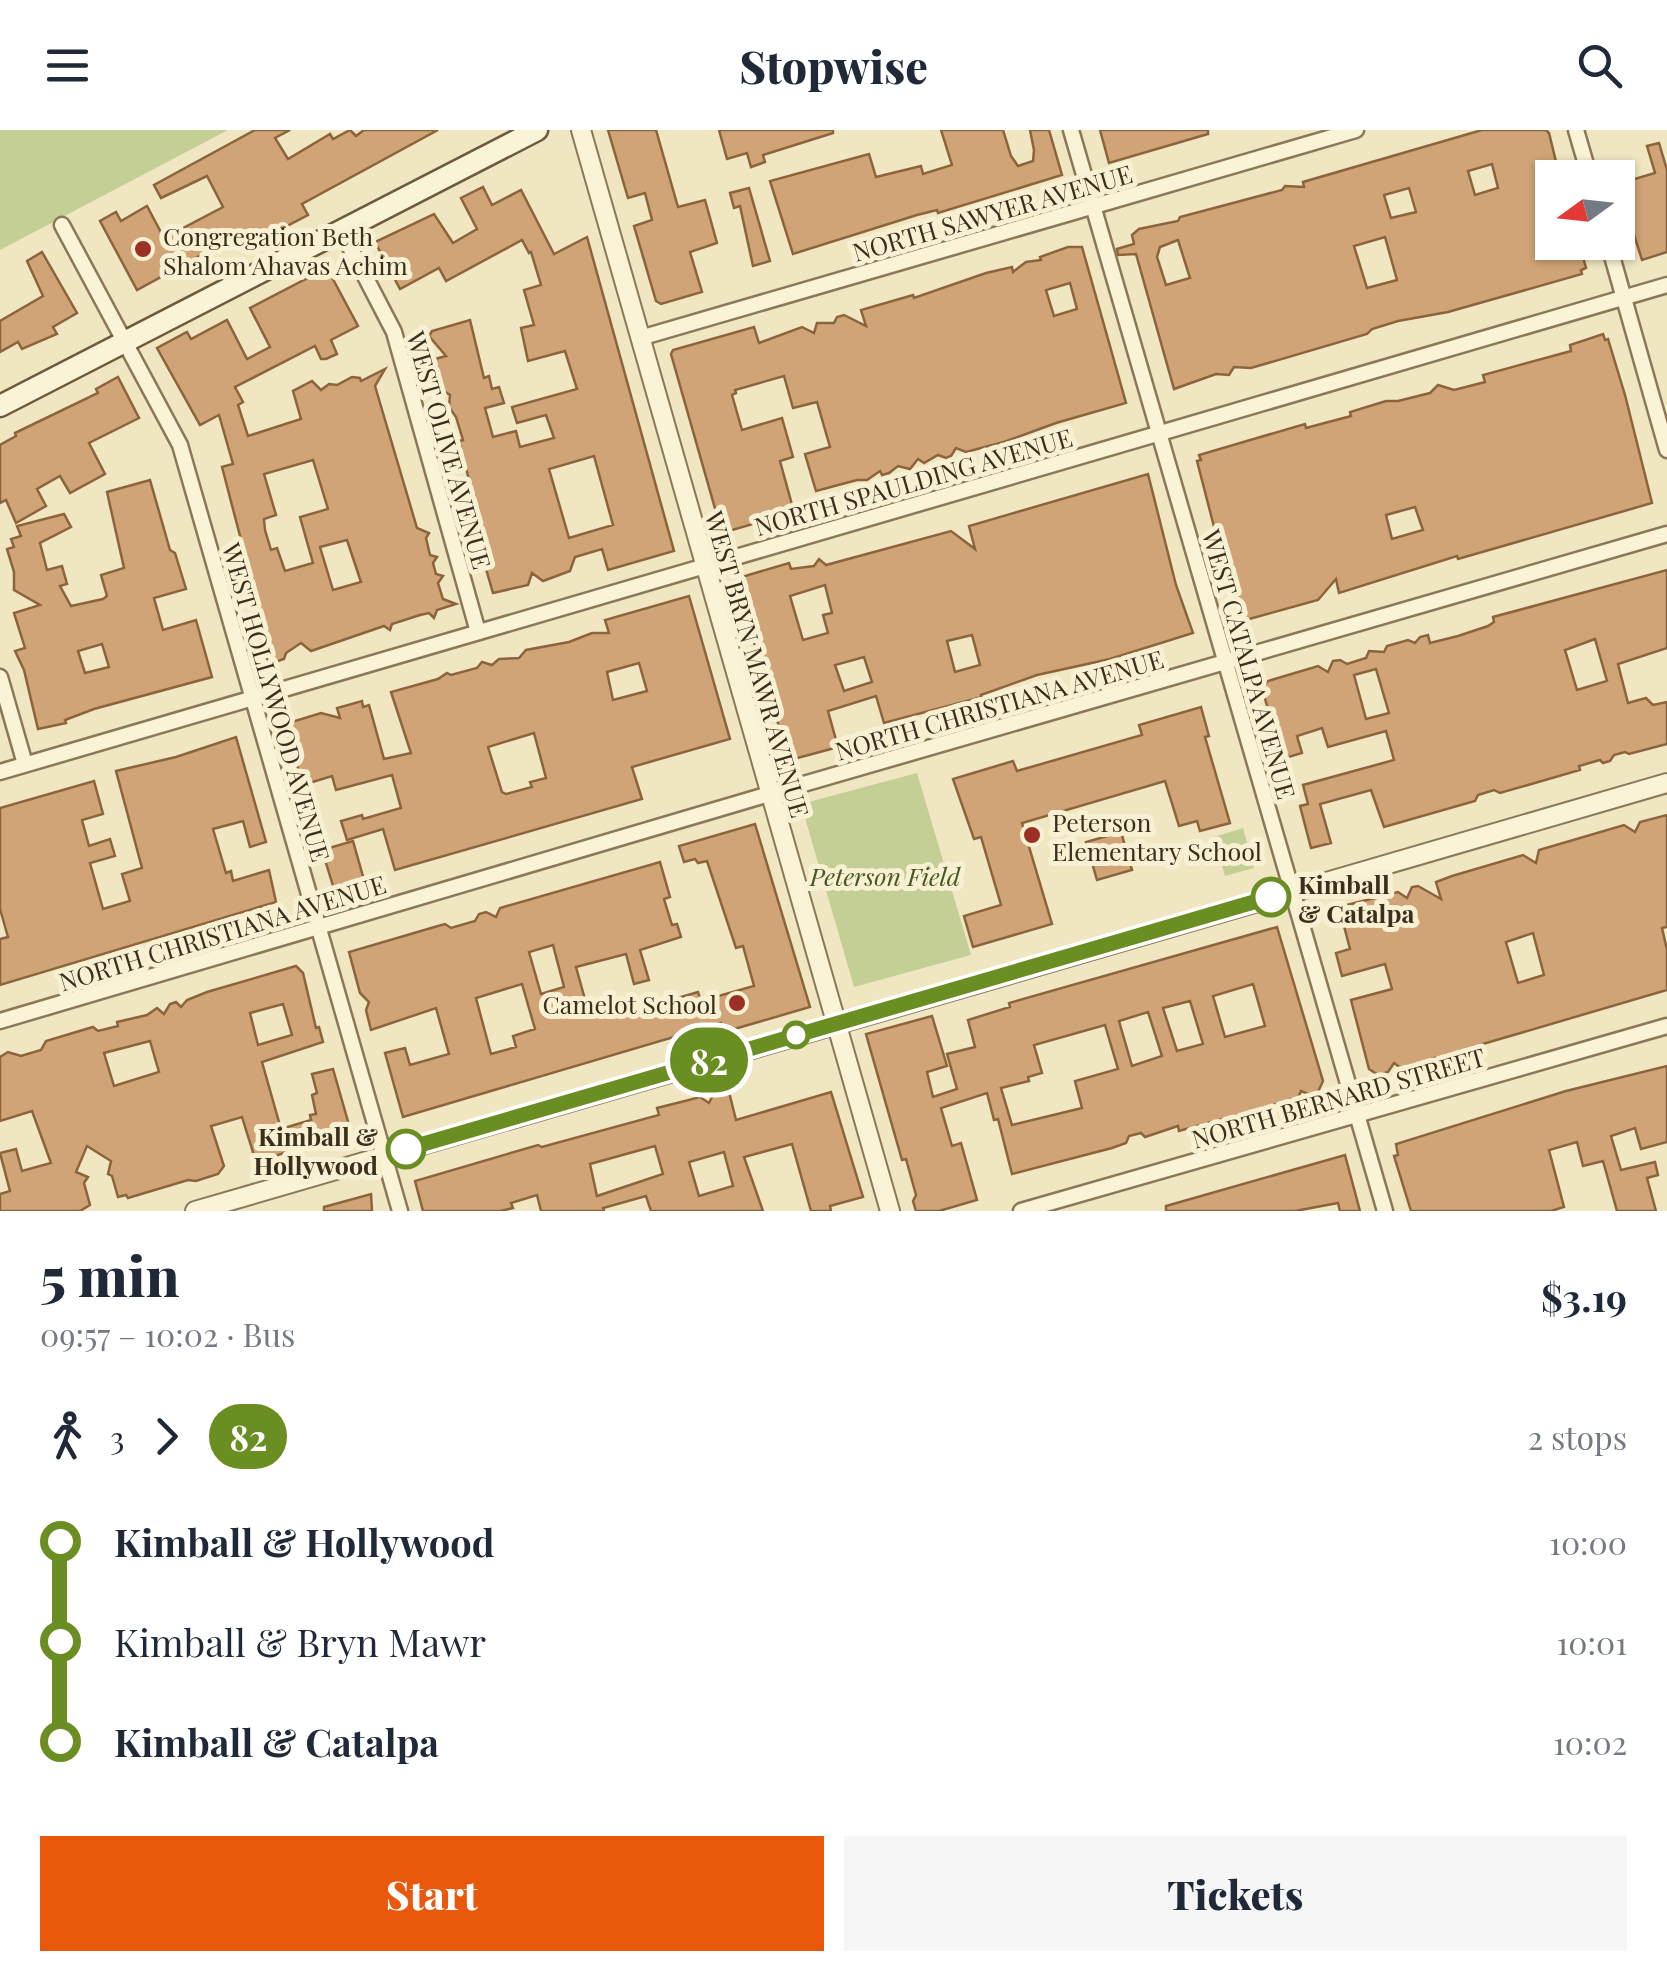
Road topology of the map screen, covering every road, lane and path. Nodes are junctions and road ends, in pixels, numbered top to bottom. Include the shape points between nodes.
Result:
1 (537, 130) edge
2 (581, 130) edge
3 (1071, 130) edge
4 (1356, 130) edge
5 (1576, 130) edge
6 (1585, 160) edge
7 (1093, 206) junction
8 (62, 224) dead end
9 (342, 230) junction
10 (1613, 260) edge
11 (1667, 286) edge
12 (1624, 298) junction
13 (640, 338) junction
14 (125, 340) junction
15 (0, 406) edge
16 (1159, 433) junction
17 (1667, 450) edge
18 (1667, 534) edge
19 (704, 565) junction
20 (478, 632) junction
21 (1225, 662) junction
22 (0, 677) edge
23 (253, 698) junction
24 (24, 764) junction
25 (0, 772) edge
26 (1667, 782) edge
27 (769, 794) junction
28 (1292, 891) junction
29 (318, 927) junction
30 (0, 1021) edge
31 (835, 1023) junction
32 (1667, 1026) edge
33 (1357, 1115) junction
34 (384, 1156) junction
35 (195, 1211) edge
36 (400, 1211) edge
37 (890, 1211) edge
38 (1022, 1211) edge
39 (1385, 1211) edge

1 - 9 main road
2 - 13 street, WEST BRYN MAWR AVENUE
3 - 7 street, WEST CATALPA AVENUE
4 - 7 street, NORTH SAWYER AVENUE
5 - 6 street
7 - 13 street, NORTH SAWYER AVENUE
7 - 16 street, WEST CATALPA AVENUE
8 - 14 street, WEST HOLLYWOOD AVENUE
9 - 14 main road
9 - 20 street, WEST OLIVE AVENUE via 394,332
10 - 12 street
11 - 12 street, NORTH SPAULDING AVENUE
12 - 16 street, NORTH SPAULDING AVENUE
12 - 17 street
13 - 19 street, WEST BRYN MAWR AVENUE
14 - 15 main road
14 - 23 street, WEST HOLLYWOOD AVENUE via 180,445
16 - 19 street, NORTH SPAULDING AVENUE
16 - 21 street, WEST CATALPA AVENUE
18 - 21 street, NORTH CHRISTIANA AVENUE
19 - 20 street, NORTH SPAULDING AVENUE
19 - 27 street, WEST BRYN MAWR AVENUE
20 - 23 street, NORTH SPAULDING AVENUE
21 - 27 street, NORTH CHRISTIANA AVENUE
21 - 28 street, WEST CATALPA AVENUE
22 - 24 street
23 - 24 street, NORTH SPAULDING AVENUE
23 - 29 street, WEST HOLLYWOOD AVENUE
24 - 25 street, NORTH SPAULDING AVENUE
26 - 28 street
27 - 29 street, NORTH CHRISTIANA AVENUE
27 - 31 street, WEST BRYN MAWR AVENUE
28 - 31 street
28 - 33 street, WEST CATALPA AVENUE
29 - 30 street, NORTH CHRISTIANA AVENUE
29 - 34 street, WEST HOLLYWOOD AVENUE
31 - 34 street
31 - 37 street, WEST BRYN MAWR AVENUE
32 - 33 street, NORTH BERNARD STREET
33 - 38 street, NORTH BERNARD STREET
33 - 39 street, WEST CATALPA AVENUE
34 - 35 street
34 - 36 street, WEST HOLLYWOOD AVENUE

